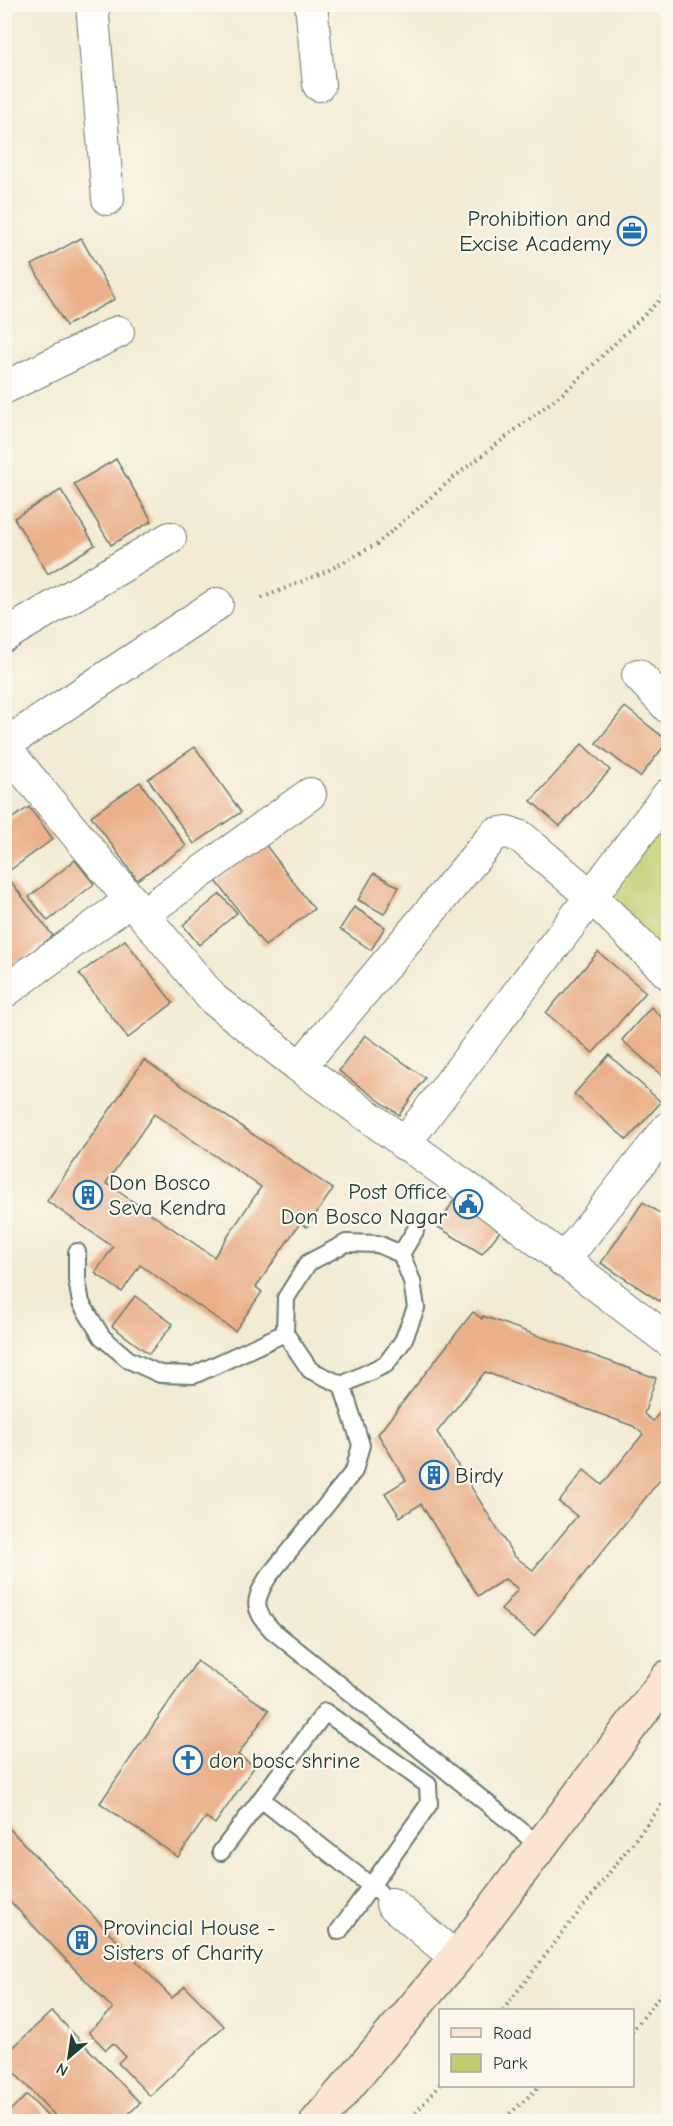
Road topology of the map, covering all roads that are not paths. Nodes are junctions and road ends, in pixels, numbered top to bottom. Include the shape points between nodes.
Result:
1 (92, 4) edge
2 (311, 4) edge
3 (319, 86) dead end
4 (108, 199) dead end
5 (118, 332) dead end
6 (4, 388) edge
7 (170, 538) dead end
8 (217, 604) dead end
9 (4, 636) edge
10 (638, 675) dead end
11 (669, 707) edge
12 (7, 757) edge
13 (310, 795) dead end
14 (669, 795) edge
15 (592, 897) junction
16 (137, 907) junction
17 (669, 973) edge
18 (4, 992) edge
19 (300, 1067) junction
20 (669, 1128) edge
21 (404, 1144) junction
22 (416, 1231) dead end
23 (77, 1252) dead end
24 (401, 1254) junction
25 (563, 1261) junction
26 (285, 1333) junction
27 (669, 1340) edge
28 (342, 1385) junction
29 (669, 1677) edge
30 (261, 1799) junction
31 (540, 1846) junction
32 (221, 1852) dead end
33 (382, 1895) junction
34 (339, 1931) dead end
35 (456, 1958) junction
36 (317, 2121) edge

1 - 4 street
2 - 3 street
5 - 6 street
7 - 9 street
8 - 12 street
10 - 11 street
12 - 16 street
13 - 16 street
14 - 15 street
15 - 17 street
15 - 19 street via 521,837 507,832 495,834
15 - 21 street
16 - 18 street
16 - 19 street via 213,999
19 - 21 street
20 - 25 street
21 - 25 street
22 - 24 lane
23 - 26 lane via 81,1303 102,1336 129,1360 160,1374 194,1375
24 - 26 lane via 378,1245 346,1243 308,1263 286,1298
24 - 28 lane via 412,1281 416,1308 403,1341 387,1365
25 - 27 street
26 - 28 lane via 310,1370
28 - 31 lane via 362,1444 354,1471 268,1577 256,1604 260,1617
29 - 31 main road
30 - 32 lane
30 - 33 lane
30 - 33 lane via 325,1712 428,1785 429,1804
31 - 35 main road
33 - 34 lane
33 - 35 street
35 - 36 main road

